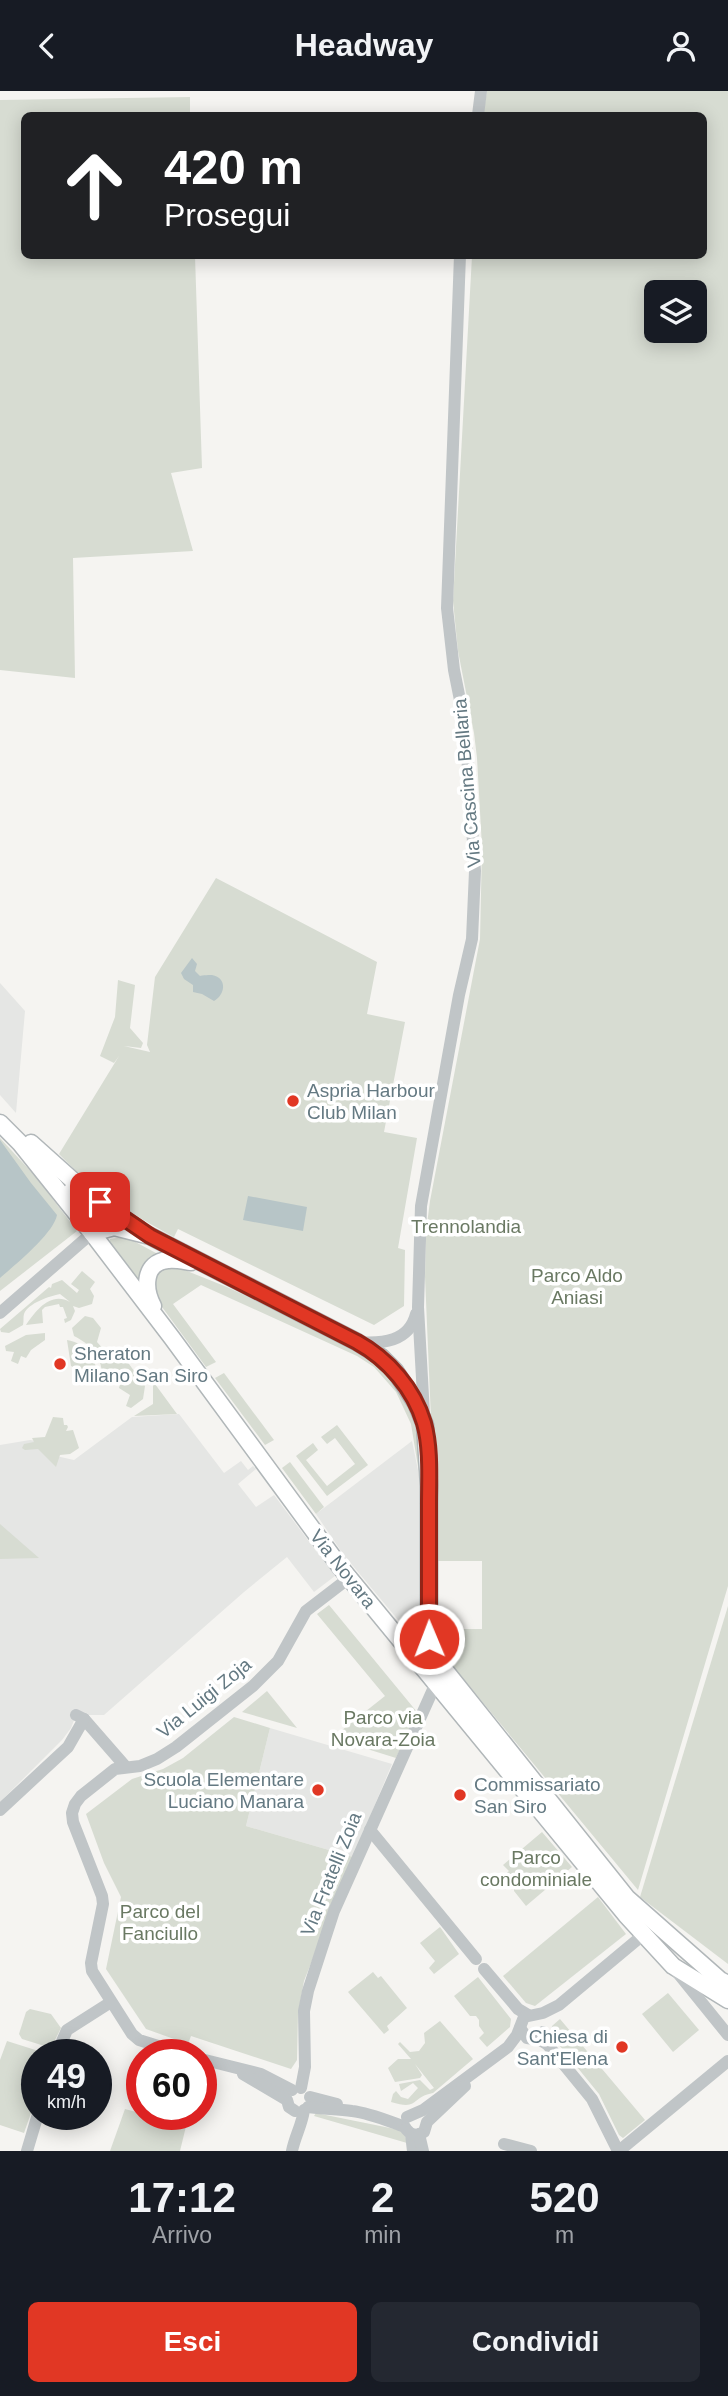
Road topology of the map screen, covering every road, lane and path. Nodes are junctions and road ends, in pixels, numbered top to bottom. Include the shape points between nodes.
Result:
1 (480, 93) edge
2 (478, 112) edge
3 (460, 259) edge
4 (0, 1109) edge
5 (0, 1123) edge
6 (41, 1154) junction
7 (92, 1233) junction
8 (150, 1236) junction
9 (204, 1263) junction
10 (418, 1307) junction
11 (0, 1313) edge
12 (172, 1338) junction
13 (357, 1342) junction
14 (425, 1425) junction
15 (349, 1578) junction
16 (429, 1639) junction
17 (406, 1648) junction
18 (435, 1685) junction
19 (125, 1766) junction
20 (0, 1810) edge
21 (370, 1830) junction
22 (642, 1912) junction
23 (643, 1935) junction
24 (673, 1966) junction
25 (724, 1982) edge
26 (728, 2000) edge
27 (111, 2002) junction
28 (559, 2005) junction
29 (531, 2015) junction
30 (536, 2035) junction
31 (728, 2035) edge
32 (63, 2039) edge
33 (138, 2039) edge
34 (728, 2061) edge
35 (217, 2064) edge
36 (300, 2100) junction
37 (415, 2124) junction
38 (33, 2130) edge
39 (504, 2144) dead end
40 (27, 2151) edge
41 (292, 2151) edge
42 (413, 2151) edge
43 (423, 2151) edge
44 (531, 2151) edge
45 (619, 2151) edge

1 - 2 street
3 - 10 street, Via Cascina Bellaria via 447,608 465,725 475,871 471,939 421,1206
4 - 6 main road
5 - 7 main road, Via Novara
6 - 7 main road via 92,1213
6 - 8 main road via 88,1194
7 - 8 main road via 114,1227
7 - 11 street
7 - 12 main road, Via Novara
8 - 9 main road, Via Cascina Bellaria
9 - 12 main road via 168,1260 149,1272 146,1287 150,1300
9 - 13 main road, Via Cascina Bellaria
10 - 13 street, Via Cascina Bellaria via 412,1325 399,1337
10 - 14 street, Via Cascina Bellaria
12 - 15 main road, Via Novara
13 - 14 main road, Via Cascina Bellaria via 395,1371
14 - 16 main road, Via Cascina Bellaria
15 - 17 main road, Via Novara
15 - 19 street, Via Luigi Zoja via 306,1611 278,1661 253,1686 158,1759
16 - 17 main road via 417,1651
16 - 22 main road via 445,1673
17 - 18 main road, Via Novara
18 - 21 street, Via Fratelli Zoia
18 - 23 main road, Via Novara
19 - 20 street via 80,1717 68,1747
19 - 27 street, Via Luigi Zoja via 81,1796 72,1813 102,1896 91,1963
21 - 29 street via 518,2009
21 - 36 street, Via Fratelli Zoia via 334,1911 308,1991
22 - 23 main road
22 - 25 main road
23 - 24 main road, Via Novara
23 - 25 main road via 650,1934
23 - 28 street
24 - 26 main road
24 - 31 street, Via Novara
27 - 32 street via 67,2030
27 - 33 street, Via Luigi Zoja
28 - 29 street
28 - 30 street
29 - 30 street via 542,2020
29 - 30 street via 522,2020
30 - 37 street via 508,2047
30 - 45 street via 592,2099
34 - 45 street
35 - 36 street
36 - 37 street
36 - 41 street, Via Fratelli Zoia
37 - 42 street
37 - 43 street
38 - 40 street
39 - 44 street

